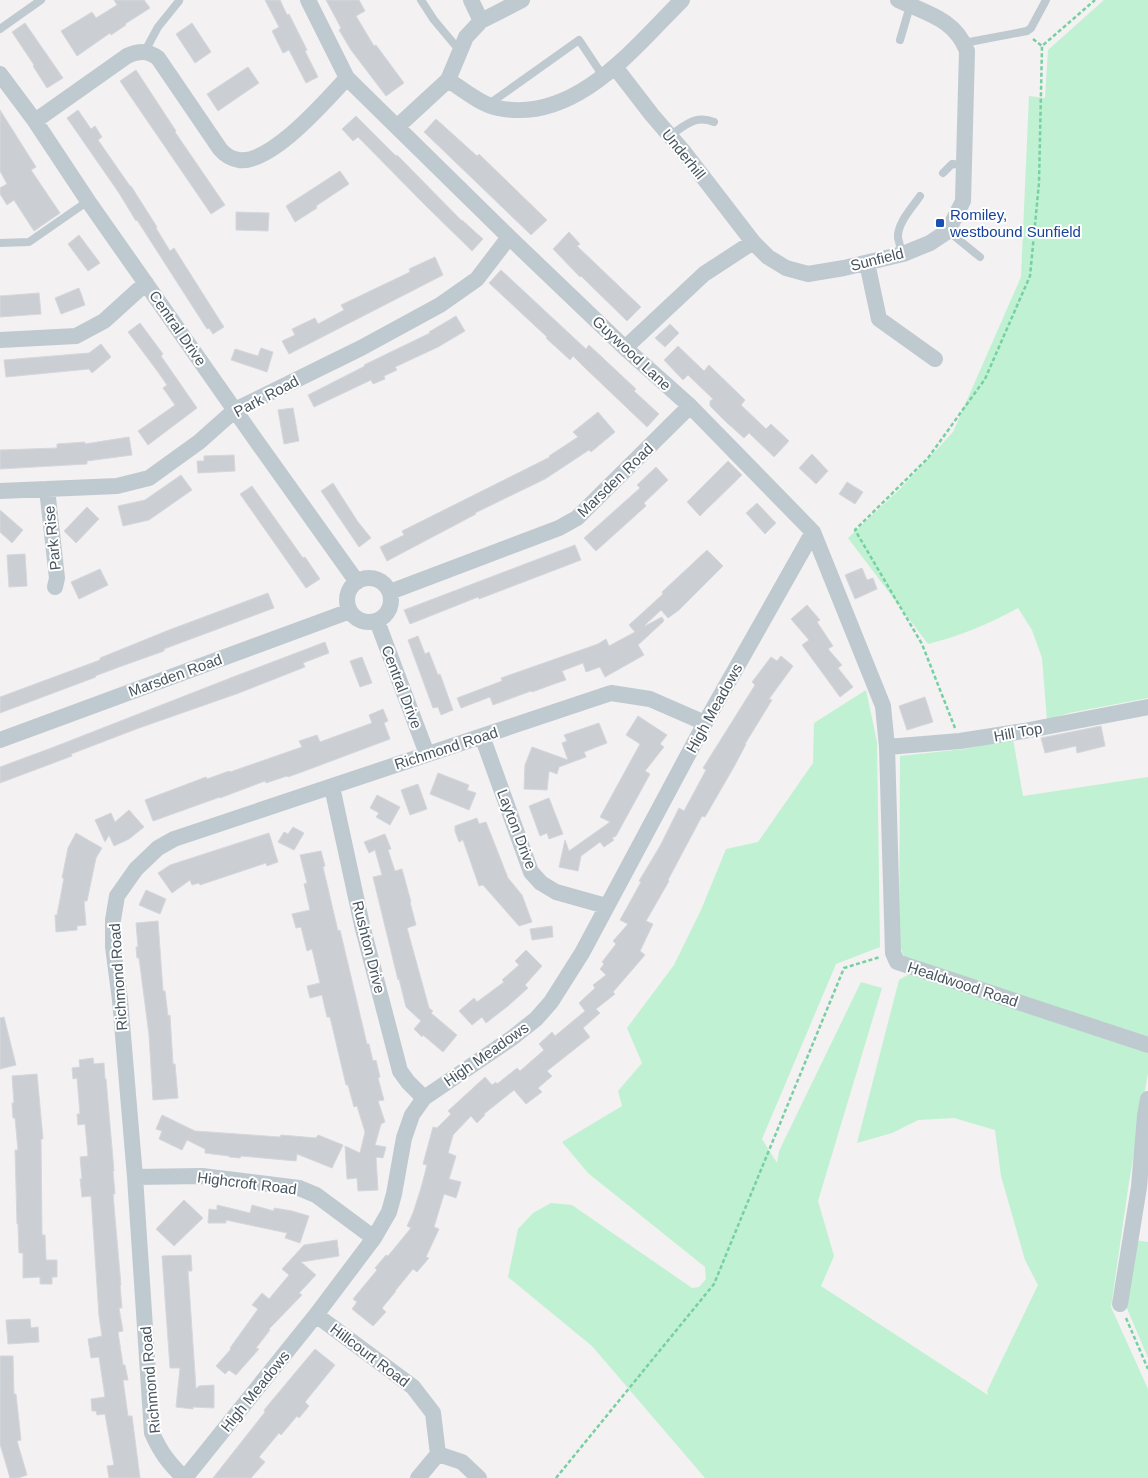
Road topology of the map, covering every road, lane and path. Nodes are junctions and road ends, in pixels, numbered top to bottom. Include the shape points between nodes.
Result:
1 (41, 0) edge
2 (308, 0) edge
3 (422, 0) edge
4 (471, 0) edge
5 (522, 0) edge
6 (682, 0) edge
7 (1046, 0) edge
8 (1095, 0) edge
9 (179, 1) edge
10 (904, 3) edge
11 (481, 21) junction
12 (0, 29) edge
13 (900, 40) dead end
14 (964, 43) junction
15 (145, 51) junction
16 (460, 51) junction
17 (609, 72) junction
18 (0, 74) edge
19 (347, 78) junction
20 (448, 80) junction
21 (490, 104) junction
22 (35, 121) junction
23 (714, 122) dead end
24 (397, 126) junction
25 (669, 136) junction
26 (964, 164) junction
27 (944, 173) dead end
28 (920, 196) dead end
29 (88, 200) junction
30 (948, 231) junction
31 (509, 237) junction
32 (753, 242) junction
33 (0, 243) edge
34 (903, 254) junction
35 (980, 257) dead end
36 (867, 263) junction
37 (146, 283) junction
38 (0, 340) edge
39 (625, 348) junction
40 (935, 359) dead end
41 (690, 406) junction
42 (235, 410) junction
43 (47, 489) junction
44 (0, 491) edge
45 (813, 532) junction
46 (357, 582) junction
47 (55, 587) dead end
48 (390, 592) junction
49 (350, 611) junction
50 (377, 621) junction
51 (1148, 707) edge
52 (705, 723) junction
53 (482, 736) junction
54 (0, 740) edge
55 (960, 741) junction
56 (887, 747) junction
57 (427, 754) junction
58 (332, 787) junction
59 (606, 906) junction
60 (893, 953) junction
61 (1148, 1045) edge
62 (424, 1098) junction
63 (1148, 1099) edge
64 (135, 1177) junction
65 (374, 1238) junction
66 (1120, 1304) joint
67 (316, 1315) junction
68 (1148, 1369) edge
69 (438, 1454) junction
70 (185, 1478) edge
71 (418, 1478) edge
72 (479, 1478) edge
73 (556, 1478) edge

1 - 12 lane
2 - 19 street, Guywood Lane
3 - 16 lane
4 - 11 street
5 - 11 street
6 - 17 street
7 - 14 lane via 1027,31
8 - 55 path via 1042,46 1039,183 1030,276 985,379 928,458 855,530 922,644
9 - 15 lane via 158,27
10 - 13 lane
10 - 14 street via 941,19
11 - 16 street via 466,37
14 - 26 street via 967,51
15 - 19 street via 158,58 220,149 231,158 240,160 257,162 270,150 300,133
15 - 22 street via 127,56
16 - 20 street
17 - 21 street via 581,92 531,112
17 - 21 lane via 579,40
17 - 25 street, Underhill
18 - 22 street, Central Drive
19 - 24 street, Guywood Lane
20 - 21 street
20 - 24 street
22 - 29 street, Central Drive
23 - 25 lane via 698,119
24 - 31 street, Guywood Lane
25 - 32 street, Underhill
26 - 27 lane via 952,164
26 - 30 street via 963,201
28 - 34 lane via 899,228
29 - 33 lane via 29,242
29 - 37 street, Central Drive
30 - 34 street, Sunfield
30 - 35 lane
31 - 39 street, Guywood Lane
31 - 42 street, Park Road via 477,279 440,305
32 - 36 street, Sunfield via 768,258 786,268 808,274
32 - 39 street via 704,274
34 - 36 street, Sunfield
36 - 40 street via 879,319
37 - 38 street via 104,321 76,336
37 - 42 street, Central Drive
39 - 41 street, Guywood Lane
41 - 45 street, Guywood Lane
41 - 48 street, Marsden Road via 577,518 559,528
42 - 43 street, Park Road via 150,478 117,486
42 - 46 street, Central Drive
43 - 44 street, Park Road
43 - 47 street, Park Rise via 57,578
45 - 52 street, High Meadows
45 - 56 street, Guywood Lane via 883,706
46 - 48 street via 366,578 376,579
46 - 49 street via 348,595
48 - 50 street via 390,609
49 - 50 street via 362,621
49 - 54 street, Marsden Road
50 - 57 street, Central Drive
51 - 55 street, Hill Top
52 - 53 street, Richmond Road via 650,699 611,693
52 - 59 street, High Meadows
53 - 57 street, Richmond Road
53 - 59 street, Layton Drive via 530,872 556,892
55 - 56 street, Hill Top
56 - 60 street, Healdwood Road
57 - 58 street, Richmond Road
58 - 62 street, Rushton Drive via 362,925 400,1071
58 - 64 street, Richmond Road via 174,839 158,848 117,896 113,947
59 - 62 street, High Meadows via 582,954 536,1019
60 - 61 street, Healdwood Road via 897,962
60 - 73 path via 844,968 714,1284
62 - 65 street, High Meadows via 412,1114 389,1212
63 - 66 street via 1139,1188
64 - 65 street, Highcroft Road via 202,1176 299,1188 316,1195
64 - 70 street, Richmond Road via 152,1433 169,1463
65 - 67 street, High Meadows
66 - 68 path
67 - 69 street, Hillcourt Road via 414,1387 433,1413
67 - 70 street, High Meadows
69 - 71 street
69 - 72 street via 462,1462

